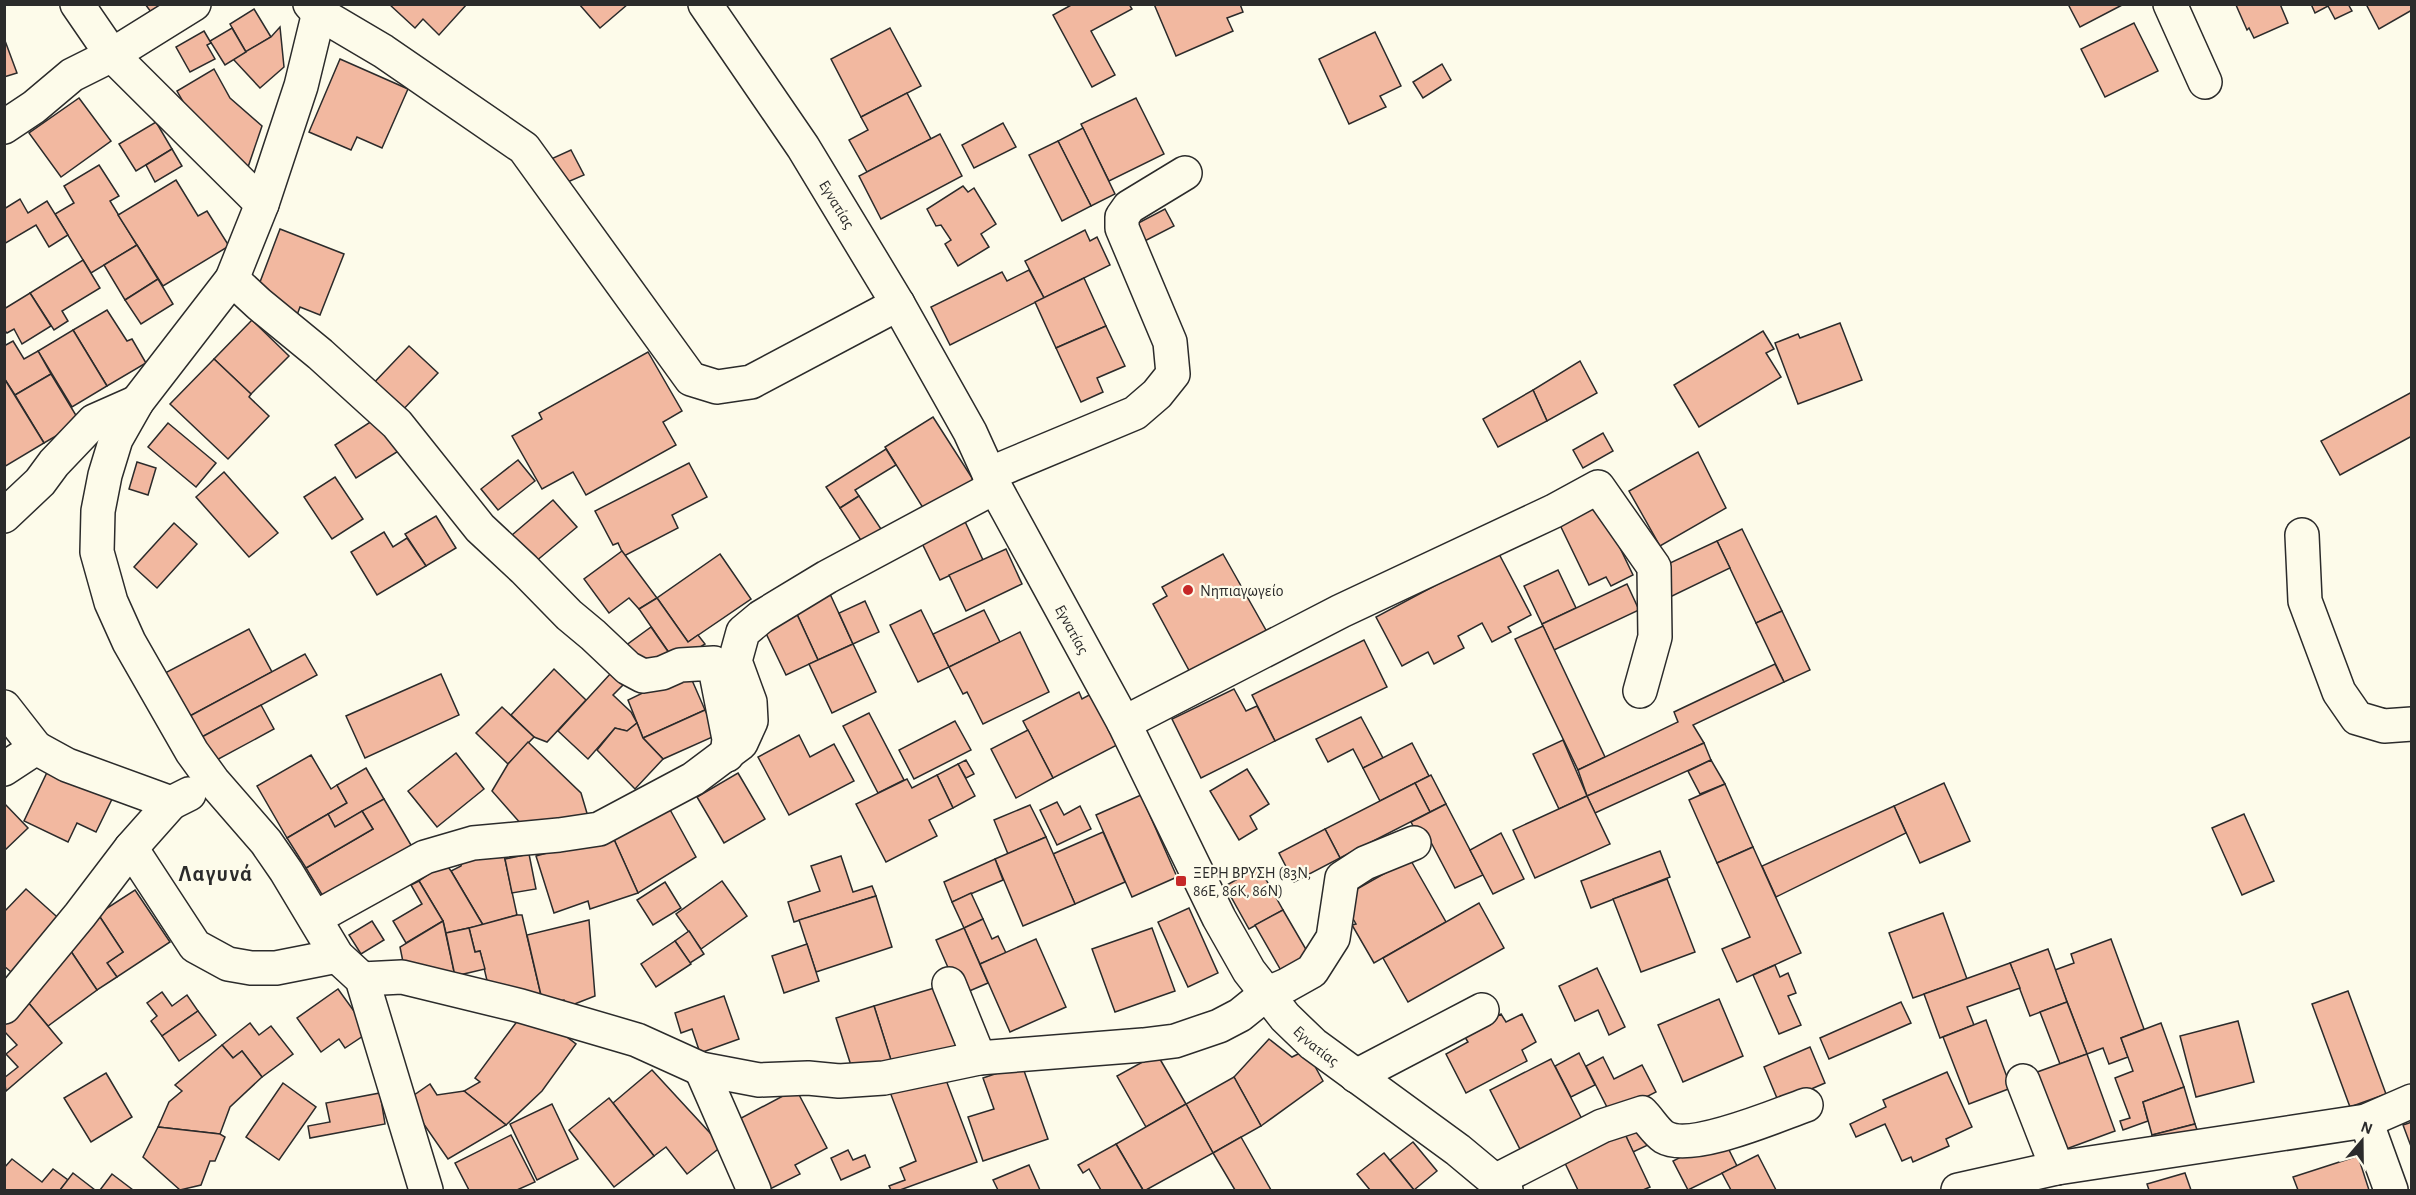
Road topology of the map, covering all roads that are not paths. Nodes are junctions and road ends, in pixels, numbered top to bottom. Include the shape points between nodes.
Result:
1 (77, 4) edge
2 (194, 4) edge
3 (705, 4) edge
4 (2170, 4) edge
5 (316, 7) edge
6 (112, 55) junction
7 (2205, 82) dead end
8 (4, 128) edge
9 (1185, 173) dead end
10 (262, 204) junction
11 (232, 279) junction
12 (898, 304) junction
13 (137, 402) junction
14 (992, 480) junction
15 (5, 514) edge
16 (2301, 535) dead end
17 (725, 662) junction
18 (1640, 691) dead end
19 (4, 707) edge
20 (1124, 723) junction
21 (2412, 724) edge
22 (36, 748) junction
23 (4, 769) edge
24 (213, 781) junction
25 (171, 802) junction
26 (1414, 843) dead end
27 (131, 848) junction
28 (315, 918) junction
29 (337, 956) junction
30 (362, 979) junction
31 (949, 984) dead end
32 (1266, 993) junction
33 (4, 1007) edge
34 (1482, 1010) dead end
35 (979, 1058) junction
36 (701, 1069) junction
37 (1356, 1076) junction
38 (2023, 1081) dead end
39 (2412, 1101) edge
40 (1806, 1105) dead end
41 (2366, 1121) junction
42 (2057, 1168) junction
43 (1501, 1186) edge
44 (426, 1191) edge
45 (754, 1191) edge
46 (1958, 1191) edge
47 (2391, 1191) edge

1 - 6 street
2 - 6 street
3 - 12 street, Εγνατίας via 803,147
4 - 7 street
5 - 10 street via 301,86
5 - 12 street via 524,148 691,379 717,387 751,382
6 - 8 street via 72,75
6 - 10 street
9 - 14 street via 1129,207 1122,217 1122,228 1170,342 1173,374 1135,413
10 - 11 street
11 - 13 street
11 - 17 street via 397,424 480,528 628,669 643,676 662,674 680,665
12 - 14 street, Εγνατίας via 970,432
13 - 15 street via 94,421 40,482
13 - 24 street via 116,439 105,475 98,511 97,552 111,602 129,642 165,708
14 - 17 street via 761,617 743,632
14 - 20 street, Εγνατίας
16 - 21 street via 2305,602 2339,692 2357,718 2384,726
17 - 28 street via 750,702 751,721 741,743 693,779 599,829 473,843 425,857
18 - 20 street via 1655,637 1654,567 1598,487 1341,611
19 - 22 street
20 - 32 street, Εγνατίας via 1219,918
22 - 23 street
22 - 25 street via 67,765
24 - 25 street
24 - 28 street via 266,842
25 - 27 street
26 - 32 street via 1365,863 1342,878 1333,938 1312,971
27 - 29 street via 195,946 228,964 276,968
27 - 33 street
28 - 29 street
29 - 30 street
30 - 36 street via 402,977 521,1006 637,1040
30 - 44 street
31 - 35 street
32 - 35 street via 1240,1015 1175,1041
32 - 37 street, Εγνατίας via 1313,1044
34 - 37 street
35 - 36 street via 884,1078 839,1081 759,1080
36 - 45 street
37 - 43 street, Εγνατίας
38 - 42 street
39 - 41 street
40 - 43 street via 1688,1142 1664,1137 1642,1113 1602,1126
41 - 42 street
41 - 47 street
42 - 46 street

